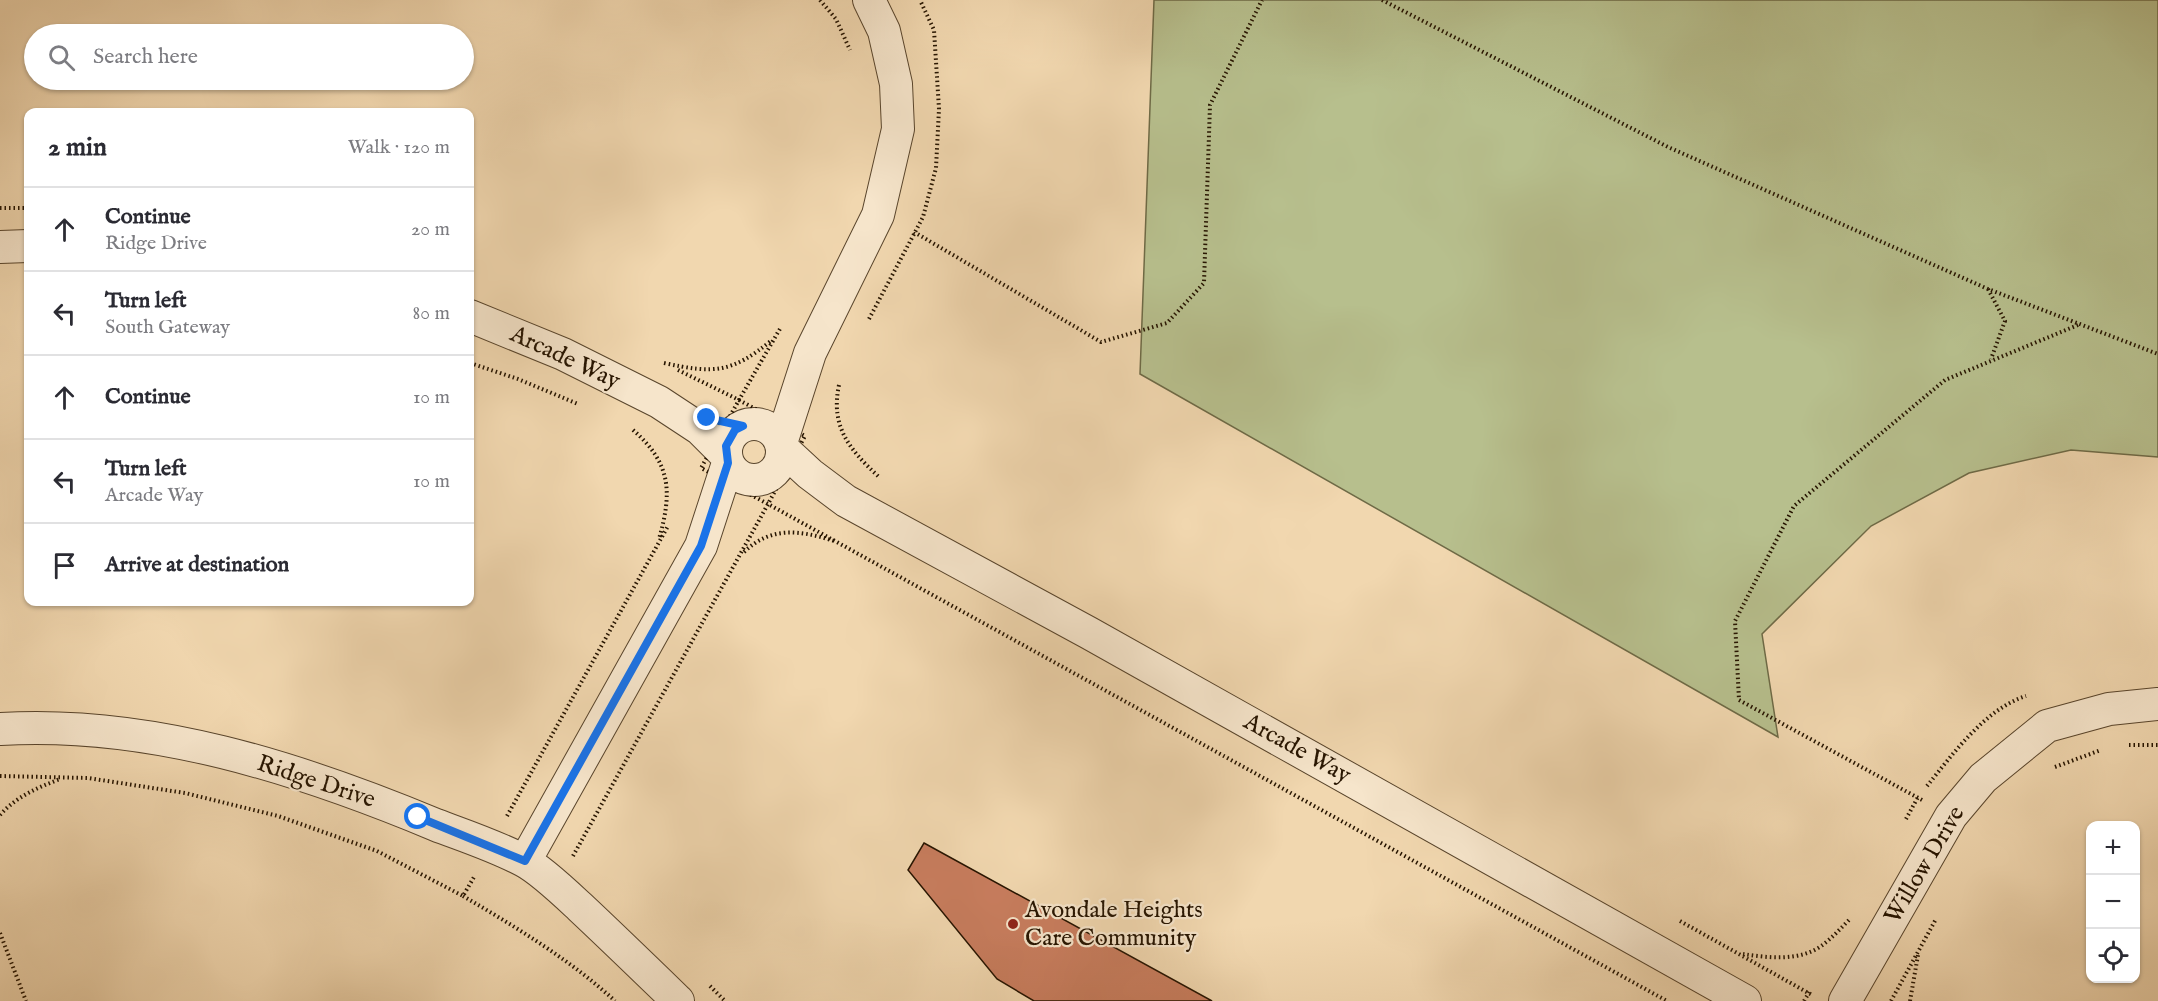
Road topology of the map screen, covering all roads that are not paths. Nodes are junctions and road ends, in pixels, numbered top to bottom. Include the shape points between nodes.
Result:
1 (869, 0) edge
2 (24, 246) edge
3 (0, 247) edge
4 (474, 318) edge
5 (810, 353) junction
6 (659, 402) junction
7 (744, 416) junction
8 (782, 446) junction
9 (718, 462) junction
10 (759, 480) junction
11 (846, 501) junction
12 (701, 546) junction
13 (2158, 704) edge
14 (0, 729) edge
15 (525, 861) junction
16 (1831, 999) edge
17 (678, 1001) edge
18 (1745, 1001) edge

1 - 5 street via 884,31 896,84 898,129 878,214
2 - 3 street
4 - 6 street, Arcade Way via 563,354
5 - 7 street
5 - 8 street
6 - 7 street, Arcade Way via 707,418
6 - 9 street, Arcade Way via 700,429
7 - 8 street via 770,428
7 - 9 street
8 - 10 street via 782,458 774,472
8 - 11 street, Arcade Way
9 - 10 street via 741,476
9 - 12 street
10 - 11 street, Arcade Way via 807,488
10 - 12 street
11 - 18 street, Arcade Way
12 - 15 street
13 - 16 street, Willow Drive via 2109,709 2047,726 1983,778 1951,816
14 - 15 street, Ridge Drive via 38,727 118,733 279,766
15 - 17 street, Ridge Drive

